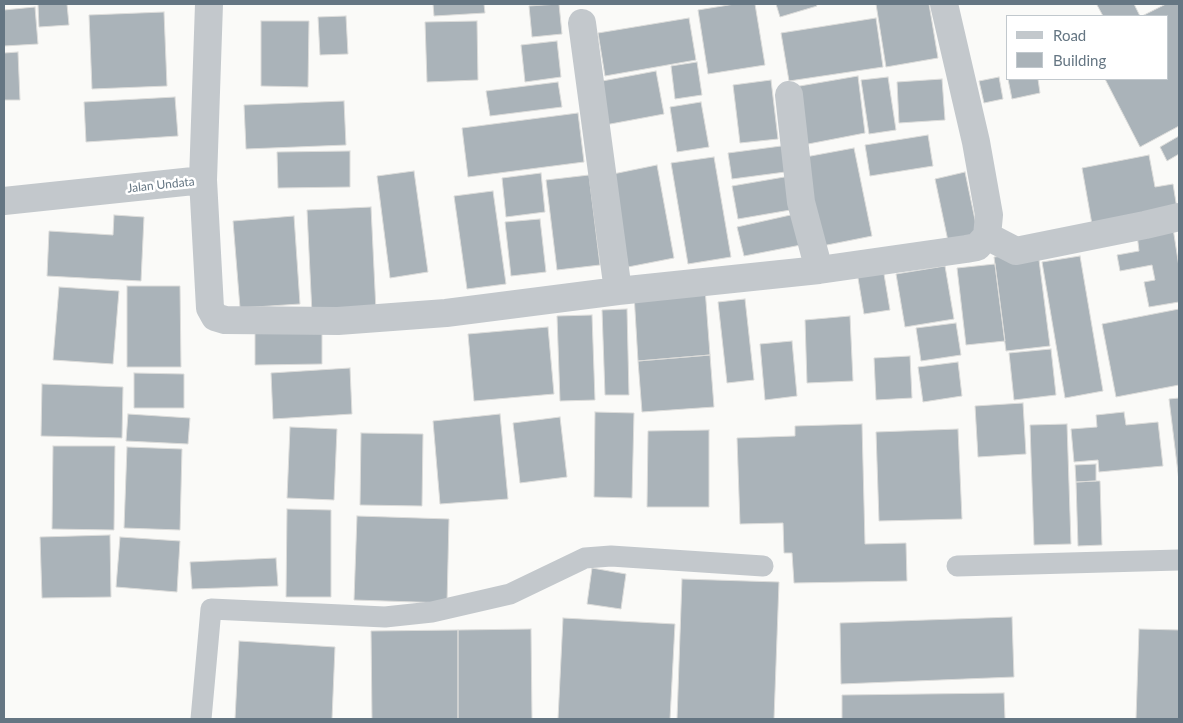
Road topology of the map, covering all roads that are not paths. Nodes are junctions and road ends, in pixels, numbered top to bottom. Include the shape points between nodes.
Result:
1 (209, 4) edge
2 (944, 4) edge
3 (582, 23) dead end
4 (789, 95) dead end
5 (203, 180) junction
6 (4, 201) edge
7 (1179, 217) edge
8 (987, 236) junction
9 (819, 270) junction
10 (618, 291) junction
11 (1179, 560) edge
12 (763, 566) dead end
13 (957, 566) dead end
14 (201, 719) edge

1 - 5 street, Jalan Undata
2 - 8 street via 976,142 989,215
3 - 10 street
4 - 9 street via 801,202
5 - 6 street, Jalan Undata
5 - 10 street via 210,308 215,317 225,320 338,321
7 - 8 street via 1016,251
8 - 9 street via 978,246 966,249
9 - 10 street
11 - 13 lane
12 - 14 lane via 611,556 584,558 510,594 432,612 385,617 211,609

